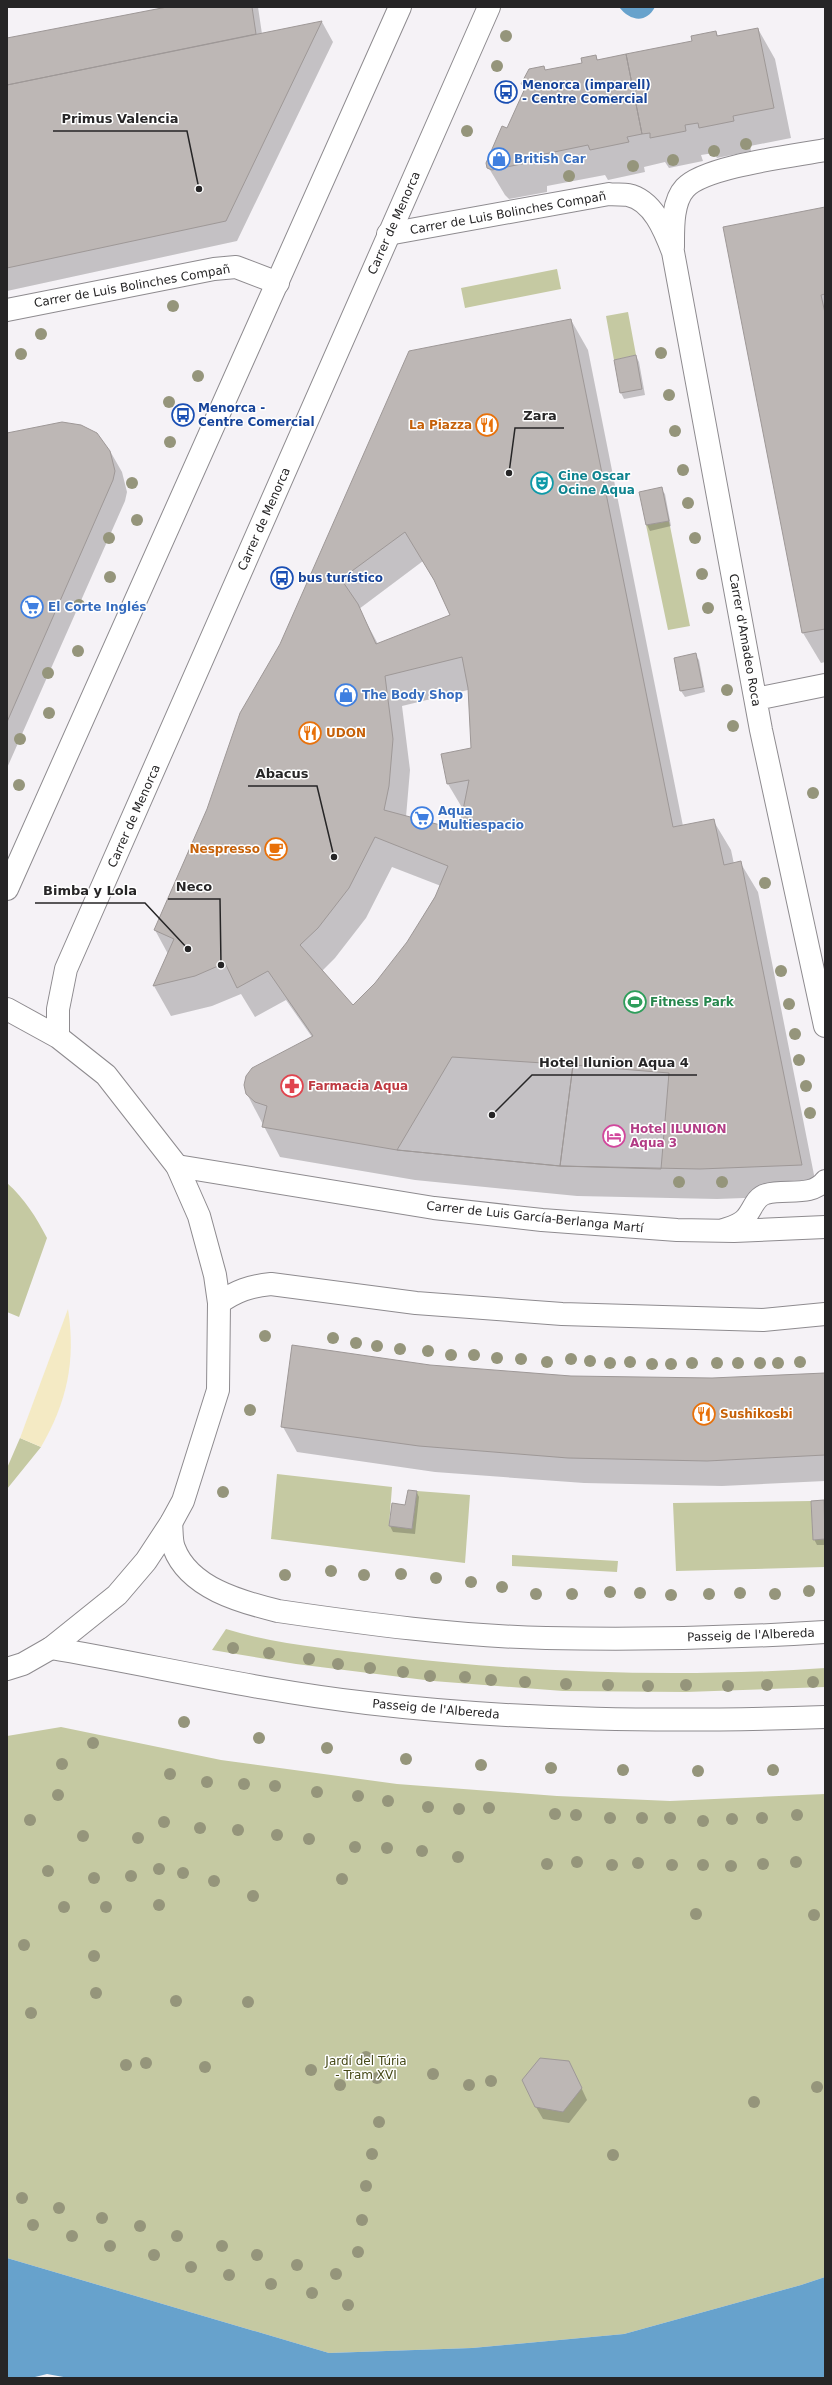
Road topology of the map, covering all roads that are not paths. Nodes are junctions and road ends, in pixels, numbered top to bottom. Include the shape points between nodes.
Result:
1 (400, 7) edge
2 (489, 7) edge
3 (825, 150) edge
4 (388, 234) junction
5 (673, 252) junction
6 (278, 283) junction
7 (7, 310) edge
8 (825, 685) edge
9 (756, 699) junction
10 (7, 889) edge
11 (7, 1009) edge
12 (825, 1026) edge
13 (58, 1037) junction
14 (177, 1166) junction
15 (825, 1180) edge
16 (825, 1227) edge
17 (718, 1231) junction
18 (219, 1303) junction
19 (825, 1314) edge
20 (171, 1523) junction
21 (825, 1632) edge
22 (51, 1648) junction
23 (7, 1669) edge
24 (825, 1717) edge

1 - 6 street
2 - 4 street, Carrer de Menorca
3 - 5 street via 715,172 696,179 684,188 676,206
4 - 5 street, Carrer de Luis Bolinches Compañ via 610,194 629,195 653,212 666,232
4 - 13 street, Carrer de Menorca via 66,969 58,1009
5 - 9 street, Carrer d'Amadeo Roca
6 - 7 street, Carrer de Luis Bolinches Compañ via 236,267
6 - 10 street
8 - 9 street
9 - 12 street, Carrer d'Amadeo Roca
11 - 13 street
13 - 14 street via 106,1075
14 - 17 street, Carrer de Luis García-Berlanga Martí via 434,1208 542,1220
14 - 18 street via 199,1216 215,1275
15 - 17 lane via 822,1185 810,1190 764,1194 746,1218
16 - 17 street, Carrer de Luis García-Berlanga Martí
18 - 19 street via 236,1291 271,1284 416,1303 562,1314 763,1320
18 - 20 street via 218,1390 183,1501
20 - 21 street, Passeig de l'Albereda via 173,1547 185,1567 221,1592 247,1603 278,1611 472,1634 546,1638 736,1637
20 - 22 street via 146,1561 117,1595
22 - 23 street via 23,1664
22 - 24 street, Passeig de l'Albereda via 246,1686 383,1705 595,1720

